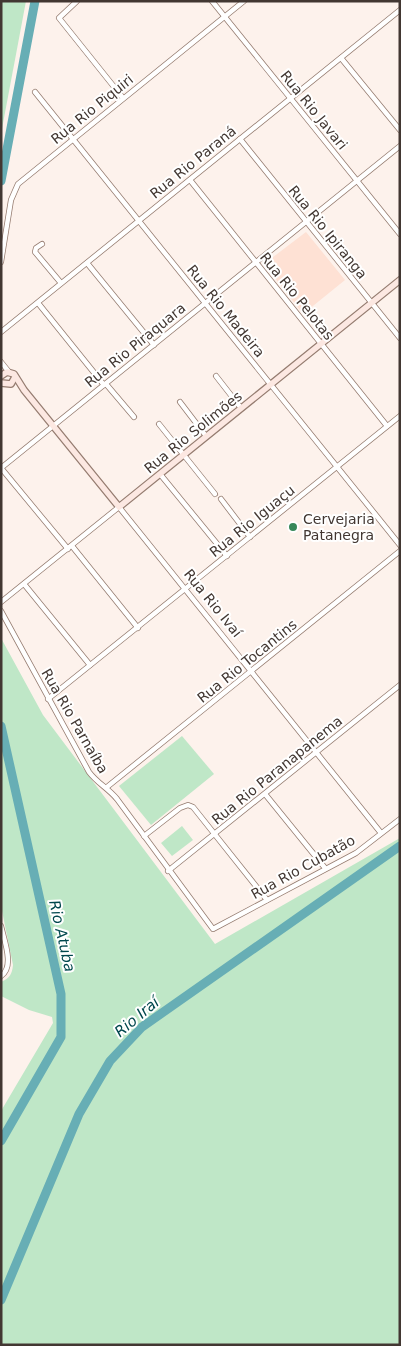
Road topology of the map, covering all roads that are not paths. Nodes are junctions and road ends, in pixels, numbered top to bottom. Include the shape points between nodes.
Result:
1 (77, 1) edge
2 (212, 1) edge
3 (244, 1) edge
4 (400, 10) edge
5 (224, 17) junction
6 (341, 58) junction
7 (34, 92) dead end
8 (123, 98) junction
9 (290, 99) junction
10 (400, 130) edge
11 (240, 139) junction
12 (73, 140) junction
13 (400, 146) edge
14 (190, 180) junction
15 (357, 180) junction
16 (138, 221) junction
17 (305, 222) junction
18 (400, 234) edge
19 (42, 244) dead end
20 (1, 262) edge
21 (87, 262) junction
22 (256, 263) junction
23 (400, 280) edge
24 (61, 283) junction
25 (38, 302) junction
26 (372, 303) junction
27 (205, 304) junction
28 (1, 332) edge
29 (400, 338) edge
30 (321, 344) junction
31 (154, 345) junction
32 (1, 362) edge
33 (5, 374) edge
34 (15, 376) junction
35 (216, 376) dead end
36 (6, 384) edge
37 (105, 384) junction
38 (270, 385) junction
39 (24, 390) junction
40 (180, 402) dead end
41 (242, 408) junction
42 (400, 416) edge
43 (134, 417) dead end
44 (159, 424) dead end
45 (53, 426) junction
46 (387, 426) junction
47 (206, 436) junction
48 (184, 454) junction
49 (336, 467) junction
50 (1, 468) edge
51 (160, 474) junction
52 (215, 494) dead end
53 (221, 499) dead end
54 (119, 507) junction
55 (250, 537) junction
56 (400, 545) edge
57 (70, 547) junction
58 (400, 551) edge
59 (227, 556) junction
60 (24, 584) junction
61 (185, 589) junction
62 (1, 602) edge
63 (1, 611) edge
64 (138, 628) junction
65 (90, 665) junction
66 (252, 671) junction
67 (400, 686) edge
68 (48, 700) junction
69 (317, 752) junction
70 (107, 787) junction
71 (265, 794) junction
72 (400, 818) edge
73 (381, 833) junction
74 (216, 834) junction
75 (144, 836) junction
76 (325, 868) junction
77 (168, 871) junction
78 (267, 900) junction
79 (1, 926) edge
80 (213, 930) joint
81 (3, 975) edge

1 - 8 street via 60,15 61,21
2 - 5 street, Rua Rio Javari
3 - 5 street, Rua Rio Piquiri
4 - 6 street, Rua Rio Paraná
5 - 8 street, Rua Rio Piquiri
5 - 9 street, Rua Rio Javari
6 - 9 street, Rua Rio Paraná
6 - 10 street
7 - 12 street, Rua Rio Madeira
8 - 12 street, Rua Rio Piquiri
9 - 11 street, Rua Rio Paraná
9 - 15 street, Rua Rio Javari
11 - 14 street, Rua Rio Paraná
11 - 17 street, Rua Rio Ipiranga
12 - 16 street, Rua Rio Madeira
12 - 20 street, Rua Rio Piquiri via 14,190
13 - 15 street, Rua Rio Piraquara
14 - 16 street, Rua Rio Paraná
14 - 22 street, Rua Rio Pelotas
15 - 17 street, Rua Rio Piraquara
15 - 18 street, Rua Rio Javari
16 - 21 street, Rua Rio Paraná
16 - 27 street, Rua Rio Madeira
17 - 22 street, Rua Rio Piraquara
17 - 26 street, Rua Rio Ipiranga
19 - 24 street via 35,252
21 - 24 street, Rua Rio Paraná
21 - 31 street
22 - 27 street, Rua Rio Piraquara
22 - 30 street, Rua Rio Pelotas
23 - 26 street, Rua Rio Solimões
24 - 25 street, Rua Rio Paraná
25 - 28 street, Rua Rio Paraná
25 - 37 street
26 - 29 street, Rua Rio Ipiranga
26 - 30 street, Rua Rio Solimões
27 - 31 street, Rua Rio Piraquara
27 - 38 street, Rua Rio Madeira
30 - 38 street, Rua Rio Solimões
30 - 46 street, Rua Rio Pelotas
31 - 37 street, Rua Rio Piraquara
32 - 33 street
33 - 34 street
33 - 36 street via 2,379
34 - 36 street
34 - 39 street, Rua Rio Ivaí
35 - 41 street
36 - 39 street, Rua Rio Ivaí
37 - 43 street
37 - 45 street, Rua Rio Piraquara
38 - 41 street, Rua Rio Solimões
38 - 49 street, Rua Rio Madeira
39 - 45 street, Rua Rio Ivaí
40 - 47 street
41 - 47 street, Rua Rio Solimões
42 - 46 street, Rua Rio Iguaçu
44 - 48 street
45 - 50 street, Rua Rio Piraquara
45 - 54 street, Rua Rio Ivaí
46 - 49 street, Rua Rio Iguaçu
47 - 48 street, Rua Rio Solimões
48 - 51 street, Rua Rio Solimões
48 - 52 street
49 - 55 street, Rua Rio Iguaçu
49 - 56 street, Rua Rio Madeira
50 - 57 street
51 - 54 street, Rua Rio Solimões
51 - 59 street
53 - 55 street
54 - 57 street, Rua Rio Solimões
54 - 61 street, Rua Rio Ivaí
55 - 59 street, Rua Rio Iguaçu
57 - 60 street, Rua Rio Solimões
57 - 64 street
58 - 66 street, Rua Rio Tocantins
59 - 61 street, Rua Rio Iguaçu
60 - 62 street, Rua Rio Solimões
60 - 65 street
61 - 64 street, Rua Rio Iguaçu
61 - 66 street, Rua Rio Ivaí
63 - 68 street, Rua Rio Parnaíba
64 - 65 street, Rua Rio Iguaçu
65 - 68 street, Rua Rio Iguaçu
66 - 69 street, Rua Rio Ivaí
66 - 70 street, Rua Rio Tocantins
67 - 69 street, Rua Rio Paranapanema
68 - 70 street, Rua Rio Parnaíba via 89,772 98,783
69 - 71 street, Rua Rio Paranapanema
69 - 73 street, Rua Rio Ivaí
70 - 75 street, Rua Rio Parnaíba
71 - 74 street, Rua Rio Paranapanema
71 - 76 street
72 - 73 street, Rua Rio Cubatão
73 - 76 street, Rua Rio Cubatão via 356,852
74 - 75 street via 202,815 188,805
74 - 77 street, Rua Rio Paranapanema
74 - 78 street
75 - 77 street, Rua Rio Parnaíba
76 - 78 street, Rua Rio Cubatão
77 - 80 street, Rua Rio Parnaíba
78 - 80 street, Rua Rio Cubatão
79 - 81 street via 8,964

